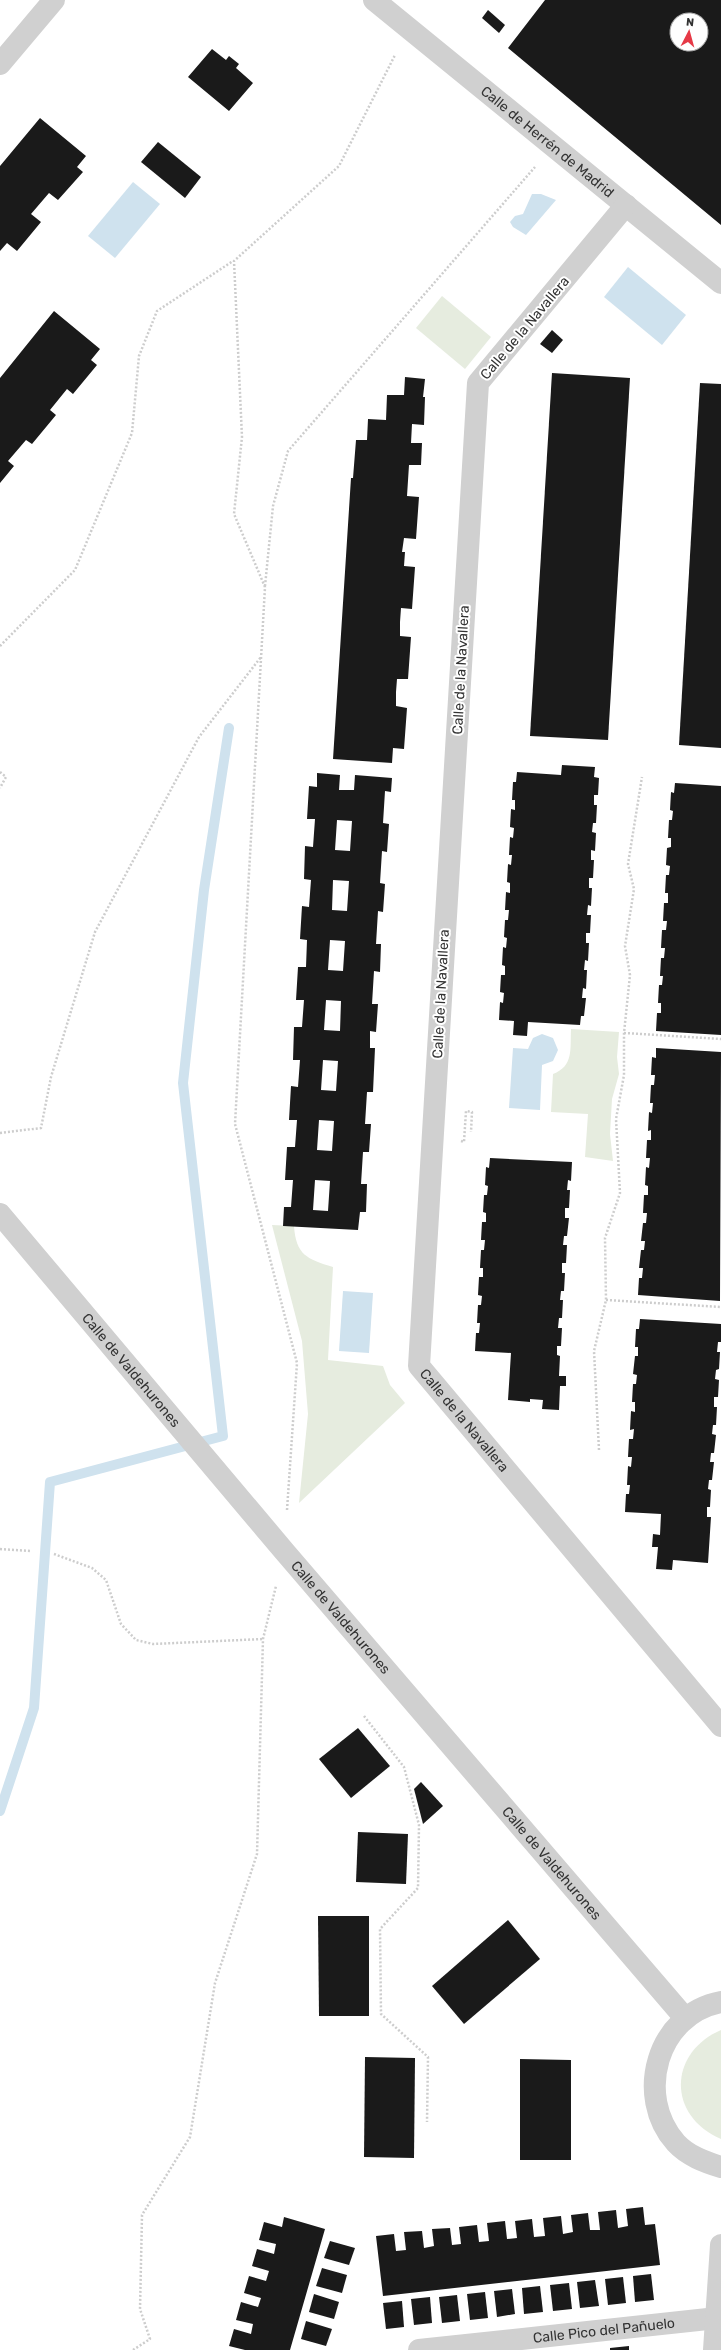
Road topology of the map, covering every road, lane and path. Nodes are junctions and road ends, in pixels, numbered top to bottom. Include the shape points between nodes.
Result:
1 (54, 0) edge
2 (374, 0) edge
3 (408, 28) junction
4 (0, 64) edge
5 (553, 146) junction
6 (626, 205) junction
7 (234, 261) junction
8 (721, 283) edge
9 (265, 587) junction
10 (0, 646) edge
11 (261, 657) junction
12 (0, 772) edge
13 (642, 777) dead end
14 (0, 788) edge
15 (624, 1033) junction
16 (721, 1039) edge
17 (471, 1132) dead end
18 (0, 1133) edge
19 (461, 1141) dead end
20 (0, 1214) edge
21 (606, 1300) junction
22 (721, 1308) edge
23 (598, 1450) dead end
24 (0, 1549) edge
25 (30, 1551) dead end
26 (284, 1551) junction
27 (54, 1554) dead end
28 (263, 1638) junction
29 (364, 1716) dead end
30 (721, 1726) edge
31 (721, 2002) edge
32 (685, 2018) junction
33 (427, 2122) dead end
34 (721, 2167) edge
35 (721, 2245) edge
36 (717, 2318) junction
37 (133, 2350) edge
38 (419, 2350) edge
39 (714, 2350) edge

1 - 4 street
2 - 3 street, Calle de Herrén de Madrid
3 - 5 street, Calle de Herrén de Madrid
3 - 7 path via 339,166
5 - 6 street, Calle de Herrén de Madrid
5 - 9 path via 288,452 273,506
6 - 8 street, Calle de Herrén de Madrid
6 - 30 street, Calle de la Navallera via 478,383 419,1366
7 - 9 path via 242,436 234,514
7 - 10 path via 157,310 139,356 132,433 75,570
9 - 11 path
11 - 18 path via 199,737 95,932 51,1077 41,1128
11 - 26 path via 235,1124 297,1363
12 - 14 path via 6,778
13 - 15 path via 628,864 634,890 625,946 630,975
15 - 16 path
15 - 21 path via 624,1076 616,1119 620,1193 606,1238
17 - 19 path via 472,1112 466,1111 464,1142
20 - 26 street, Calle de Valdehurones
21 - 22 path
21 - 23 path via 594,1351
24 - 25 path
26 - 28 path
26 - 32 street, Calle de Valdehurones
27 - 28 path via 92,1568 106,1580 121,1624 136,1640 153,1644
28 - 37 path via 258,1854 215,1983 190,2137 142,2215 140,2309 150,2339
29 - 33 path via 404,1767 419,1825 418,1888 380,1929 381,2014 428,2058
31 - 32 street via 710,2004
32 - 34 street via 666,2039 656,2065 654,2092 661,2120 676,2143 699,2160
35 - 36 street
36 - 38 street, Calle Pico del Pañuelo
36 - 39 street

